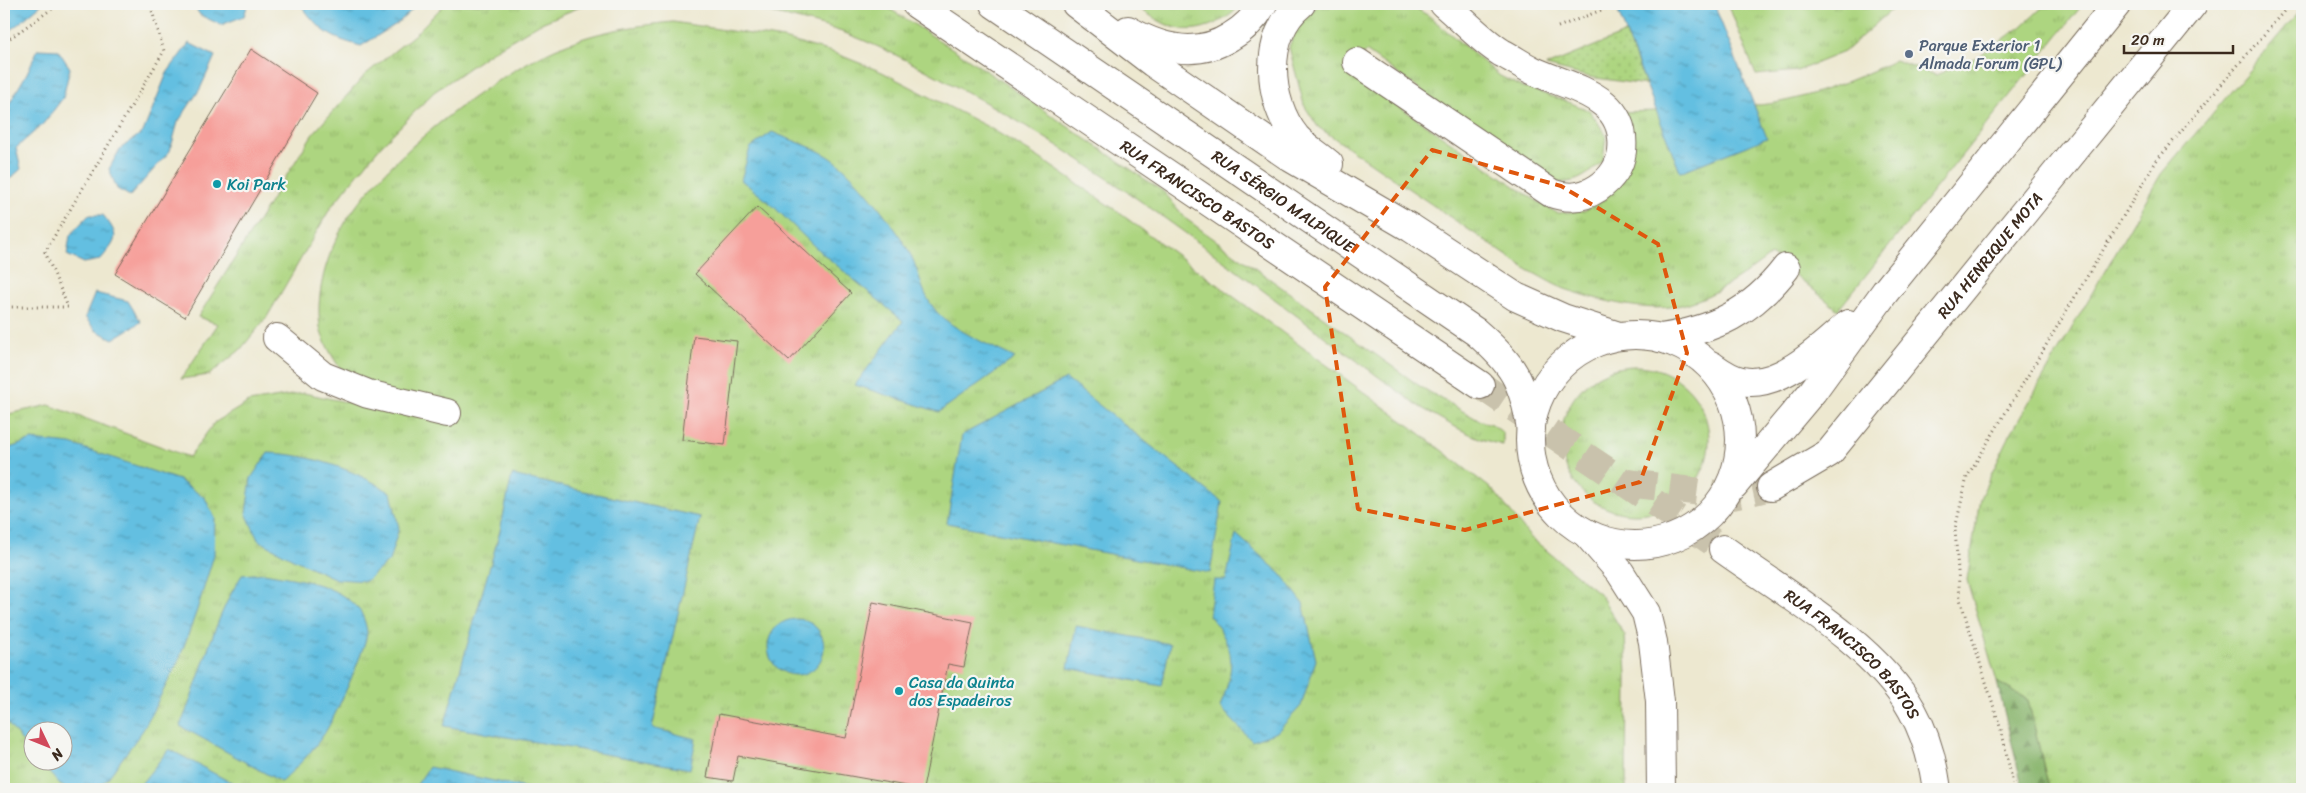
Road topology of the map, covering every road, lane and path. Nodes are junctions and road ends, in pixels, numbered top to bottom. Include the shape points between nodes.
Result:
1 (59, 4) edge
2 (150, 4) edge
3 (916, 4) edge
4 (994, 4) edge
5 (1076, 4) edge
6 (1084, 4) edge
7 (1263, 4) edge
8 (1301, 4) edge
9 (1444, 4) edge
10 (1617, 4) edge
11 (2117, 4) edge
12 (2193, 4) edge
13 (2290, 4) edge
14 (1558, 27) dead end
15 (4, 46) edge
16 (1357, 62) dead end
17 (1411, 228) junction
18 (1786, 268) dead end
19 (1885, 292) junction
20 (4, 304) edge
21 (1619, 336) junction
22 (277, 338) dead end
23 (1660, 338) junction
24 (1707, 363) junction
25 (1480, 385) tunnel mouth
26 (447, 413) dead end
27 (1531, 429) junction
28 (1771, 487) tunnel mouth
29 (1720, 501) junction
30 (1585, 532) junction
31 (1723, 549) tunnel mouth
32 (1661, 789) edge
33 (1937, 789) edge
34 (2014, 789) edge

1 - 15 path via 10,38
2 - 20 path via 164,51 45,252 68,307 4,307
3 - 25 street, RUA FRANCISCO BASTOS
4 - 27 street, RUA SÉRGIO MALPIQUE via 1476,332 1499,352 1516,374 1526,400
5 - 17 street via 1153,63 1291,158
6 - 7 street via 1154,43 1188,50 1220,43 1251,21
8 - 17 street via 1281,29 1272,57 1274,86 1282,117 1297,138
9 - 16 street via 1500,51 1533,70 1579,88 1608,107 1622,133 1622,146 1618,166 1606,182 1580,196 1570,198 1551,193
10 - 14 path
11 - 19 street
12 - 28 street, RUA HENRIQUE MOTA via 1830,453
13 - 34 path via 2156,160 1967,477 1955,529 1960,599 2002,733
17 - 21 street via 1516,297 1563,318
18 - 23 street via 1759,298 1743,310 1689,334
19 - 24 street via 1813,355 1793,369 1766,380 1743,382 1728,377
19 - 29 street via 1813,391
21 - 23 street
21 - 27 street via 1593,344 1559,368 1543,390
22 - 26 street via 323,376 368,394
23 - 24 street via 1685,348
24 - 29 street via 1725,384 1731,397 1740,437 1737,464
27 - 30 street via 1531,456 1546,495 1563,516
29 - 30 street via 1690,529 1665,540 1624,544
30 - 32 street via 1620,572 1646,612 1660,701
31 - 33 street, RUA FRANCISCO BASTOS via 1840,632 1880,666 1912,710 1931,754

